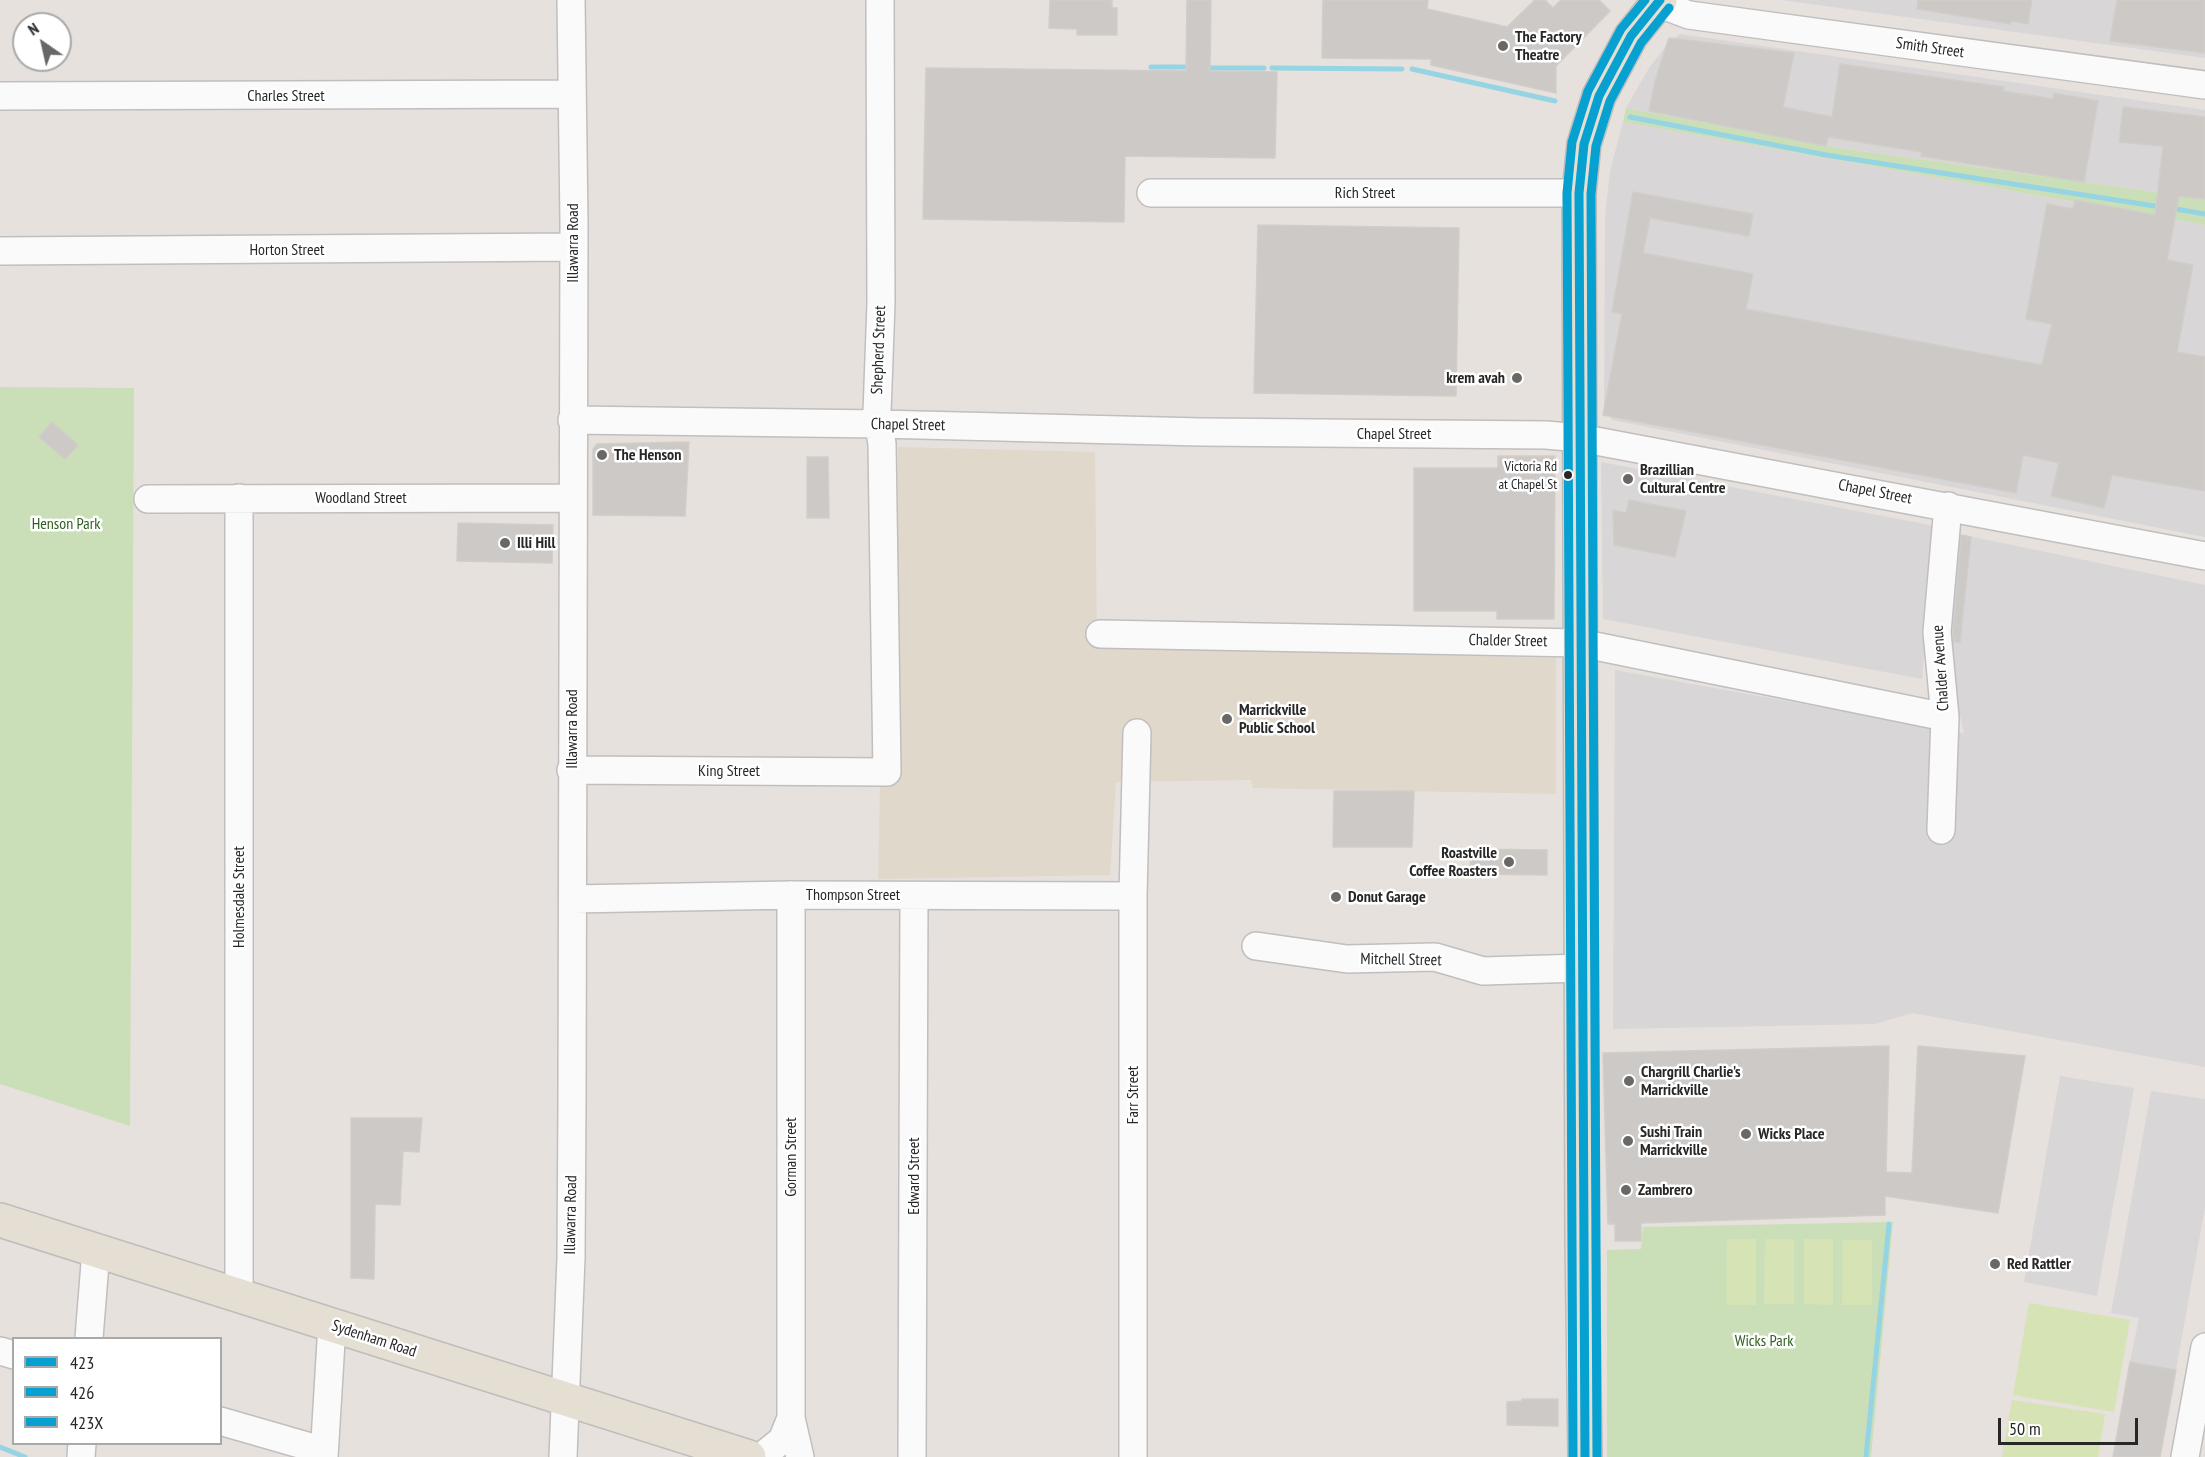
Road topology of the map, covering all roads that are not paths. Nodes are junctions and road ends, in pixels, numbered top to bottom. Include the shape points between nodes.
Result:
1 (571, 0) edge
2 (880, 0) edge
3 (1659, 1) edge
4 (2205, 85) edge
5 (571, 94) junction
6 (0, 96) edge
7 (1151, 193) dead end
8 (1579, 193) junction
9 (573, 248) junction
10 (0, 250) edge
11 (572, 420) junction
12 (879, 424) junction
13 (1580, 438) junction
14 (239, 498) junction
15 (573, 498) junction
16 (148, 499) dead end
17 (1948, 506) junction
18 (2205, 556) edge
19 (1100, 634) dead end
20 (1580, 643) junction
21 (1945, 717) junction
22 (1137, 733) dead end
23 (571, 770) junction
24 (887, 772) joint
25 (1941, 830) dead end
26 (791, 895) junction
27 (914, 896) junction
28 (1133, 897) junction
29 (573, 899) junction
30 (1256, 946) dead end
31 (1581, 968) junction
32 (0, 1220) edge
33 (96, 1251) junction
34 (239, 1296) junction
35 (332, 1326) junction
36 (89, 1337) edge
37 (2205, 1347) edge
38 (567, 1401) junction
39 (791, 1418) junction
40 (222, 1421) edge
41 (324, 1454) edge
42 (563, 1457) edge
43 (749, 1457) edge
44 (761, 1457) edge
45 (800, 1457) edge
46 (912, 1457) edge
47 (1133, 1457) edge
48 (1585, 1457) edge
49 (2185, 1457) edge

1 - 5 street, Illawarra Road
2 - 12 street, Shepherd Street
3 - 4 street, Smith Street via 1689,15
3 - 8 main road via 1631,36 1599,96 1584,144
5 - 6 street, Charles Street
5 - 9 street, Illawarra Road
7 - 8 street, Rich Street
8 - 13 main road
9 - 10 street, Horton Street
9 - 11 street, Illawarra Road
11 - 12 street, Chapel Street
11 - 15 street, Illawarra Road
12 - 13 street, Chapel Street
12 - 24 street, Shepherd Street
13 - 17 street, Chapel Street
13 - 20 main road
14 - 15 street, Woodland Street
14 - 16 street, Woodland Street
14 - 34 street, Holmesdale Street
15 - 23 street, Illawarra Road
17 - 18 street, Chapel Street
17 - 21 street, Chalder Avenue via 1937,632
19 - 20 street, Chalder Street
20 - 21 street, Chalder Street
20 - 31 main road
21 - 25 street, Chalder Avenue
22 - 28 street, Farr Street
23 - 24 street, King Street
23 - 29 street, Illawarra Road
26 - 27 street, Thompson Street
26 - 29 street, Thompson Street
26 - 39 street, Gorman Street
27 - 28 street, Thompson Street
27 - 46 street, Edward Street
28 - 47 street, Farr Street
29 - 38 street, Illawarra Road via 572,1247
30 - 31 street, Mitchell Street via 1347,959 1435,957 1483,971
31 - 48 main road
32 - 33 main road, Sydenham Road
33 - 34 main road, Sydenham Road
33 - 36 street
34 - 35 main road, Sydenham Road
35 - 38 main road, Sydenham Road
35 - 41 street
37 - 49 street
38 - 42 street, Illawarra Road
38 - 43 main road, Sydenham Road
39 - 44 street, Gorman Street via 782,1440
39 - 45 street, Gorman Street
40 - 41 street

